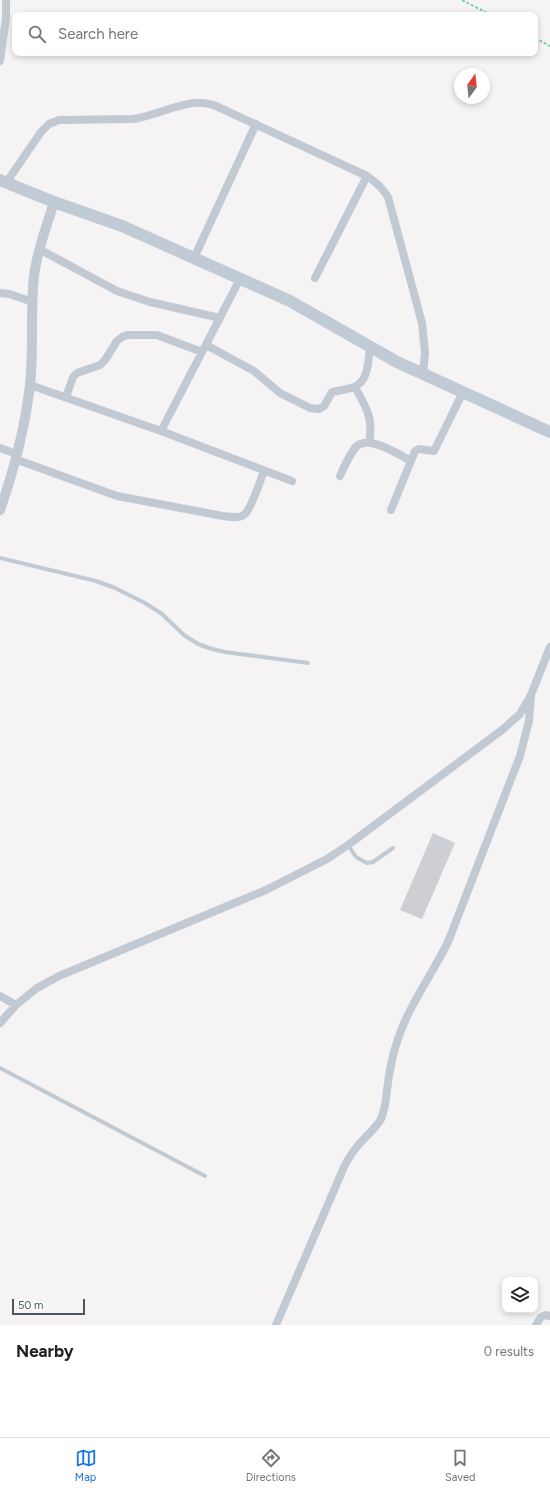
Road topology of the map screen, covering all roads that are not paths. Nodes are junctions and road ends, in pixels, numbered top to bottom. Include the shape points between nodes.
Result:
1 (6, 0) edge
2 (0, 61) edge
3 (256, 124) junction
4 (367, 176) junction
5 (3, 181) edge
6 (54, 202) junction
7 (39, 249) junction
8 (194, 258) junction
9 (240, 278) junction
10 (315, 278) dead end
11 (0, 294) edge
12 (33, 302) junction
13 (220, 318) junction
14 (370, 347) junction
15 (204, 348) junction
16 (423, 374) junction
17 (30, 385) junction
18 (356, 387) junction
19 (463, 392) junction
20 (66, 398) junction
21 (161, 431) junction
22 (550, 432) edge
23 (369, 442) junction
24 (0, 448) edge
25 (16, 456) junction
26 (411, 461) junction
27 (264, 471) junction
28 (340, 476) dead end
29 (292, 481) dead end
30 (0, 510) edge
31 (391, 510) dead end
32 (0, 558) edge
33 (550, 647) edge
34 (308, 663) dead end
35 (531, 696) junction
36 (348, 845) junction
37 (393, 848) dead end
38 (0, 996) edge
39 (16, 1005) junction
40 (0, 1023) edge
41 (0, 1068) edge
42 (205, 1176) dead end
43 (550, 1316) edge
44 (276, 1325) edge
45 (536, 1325) edge

1 - 2 street
3 - 4 street
3 - 5 street via 203,103 145,118 59,120 41,132
3 - 8 street
4 - 10 street
4 - 16 street via 376,182 388,197 422,323 425,353
5 - 6 main road
6 - 7 street
6 - 8 main road via 122,226
7 - 12 street
7 - 13 street via 117,292
8 - 9 main road
9 - 13 street
9 - 14 main road via 290,300
11 - 12 street via 9,294
12 - 17 street
13 - 15 street
14 - 16 main road
14 - 18 street via 366,374
15 - 18 street via 254,371 280,393 310,408 319,409 324,406 332,392
15 - 20 street via 157,335 122,337 100,365 77,373 73,377
15 - 21 street
16 - 19 main road
17 - 20 street
17 - 25 street
18 - 23 street via 369,416
19 - 22 main road
19 - 26 street via 434,451 419,448
20 - 21 street
21 - 27 street
23 - 26 street
23 - 28 street via 361,443 355,448
24 - 25 street
25 - 27 street via 117,496 229,517 245,514
25 - 30 street
26 - 31 street
27 - 29 street
32 - 34 lane via 116,588 162,614 184,636 212,649
33 - 35 street
35 - 36 street via 520,714 502,730
35 - 44 street via 529,721 512,777 448,942 408,1014 397,1042 381,1119 352,1152 344,1167
36 - 37 lane via 356,857 366,863 373,862
36 - 39 street via 306,871 266,890 59,976 37,988
38 - 39 street
39 - 40 street
41 - 42 lane
43 - 45 street via 541,1316

